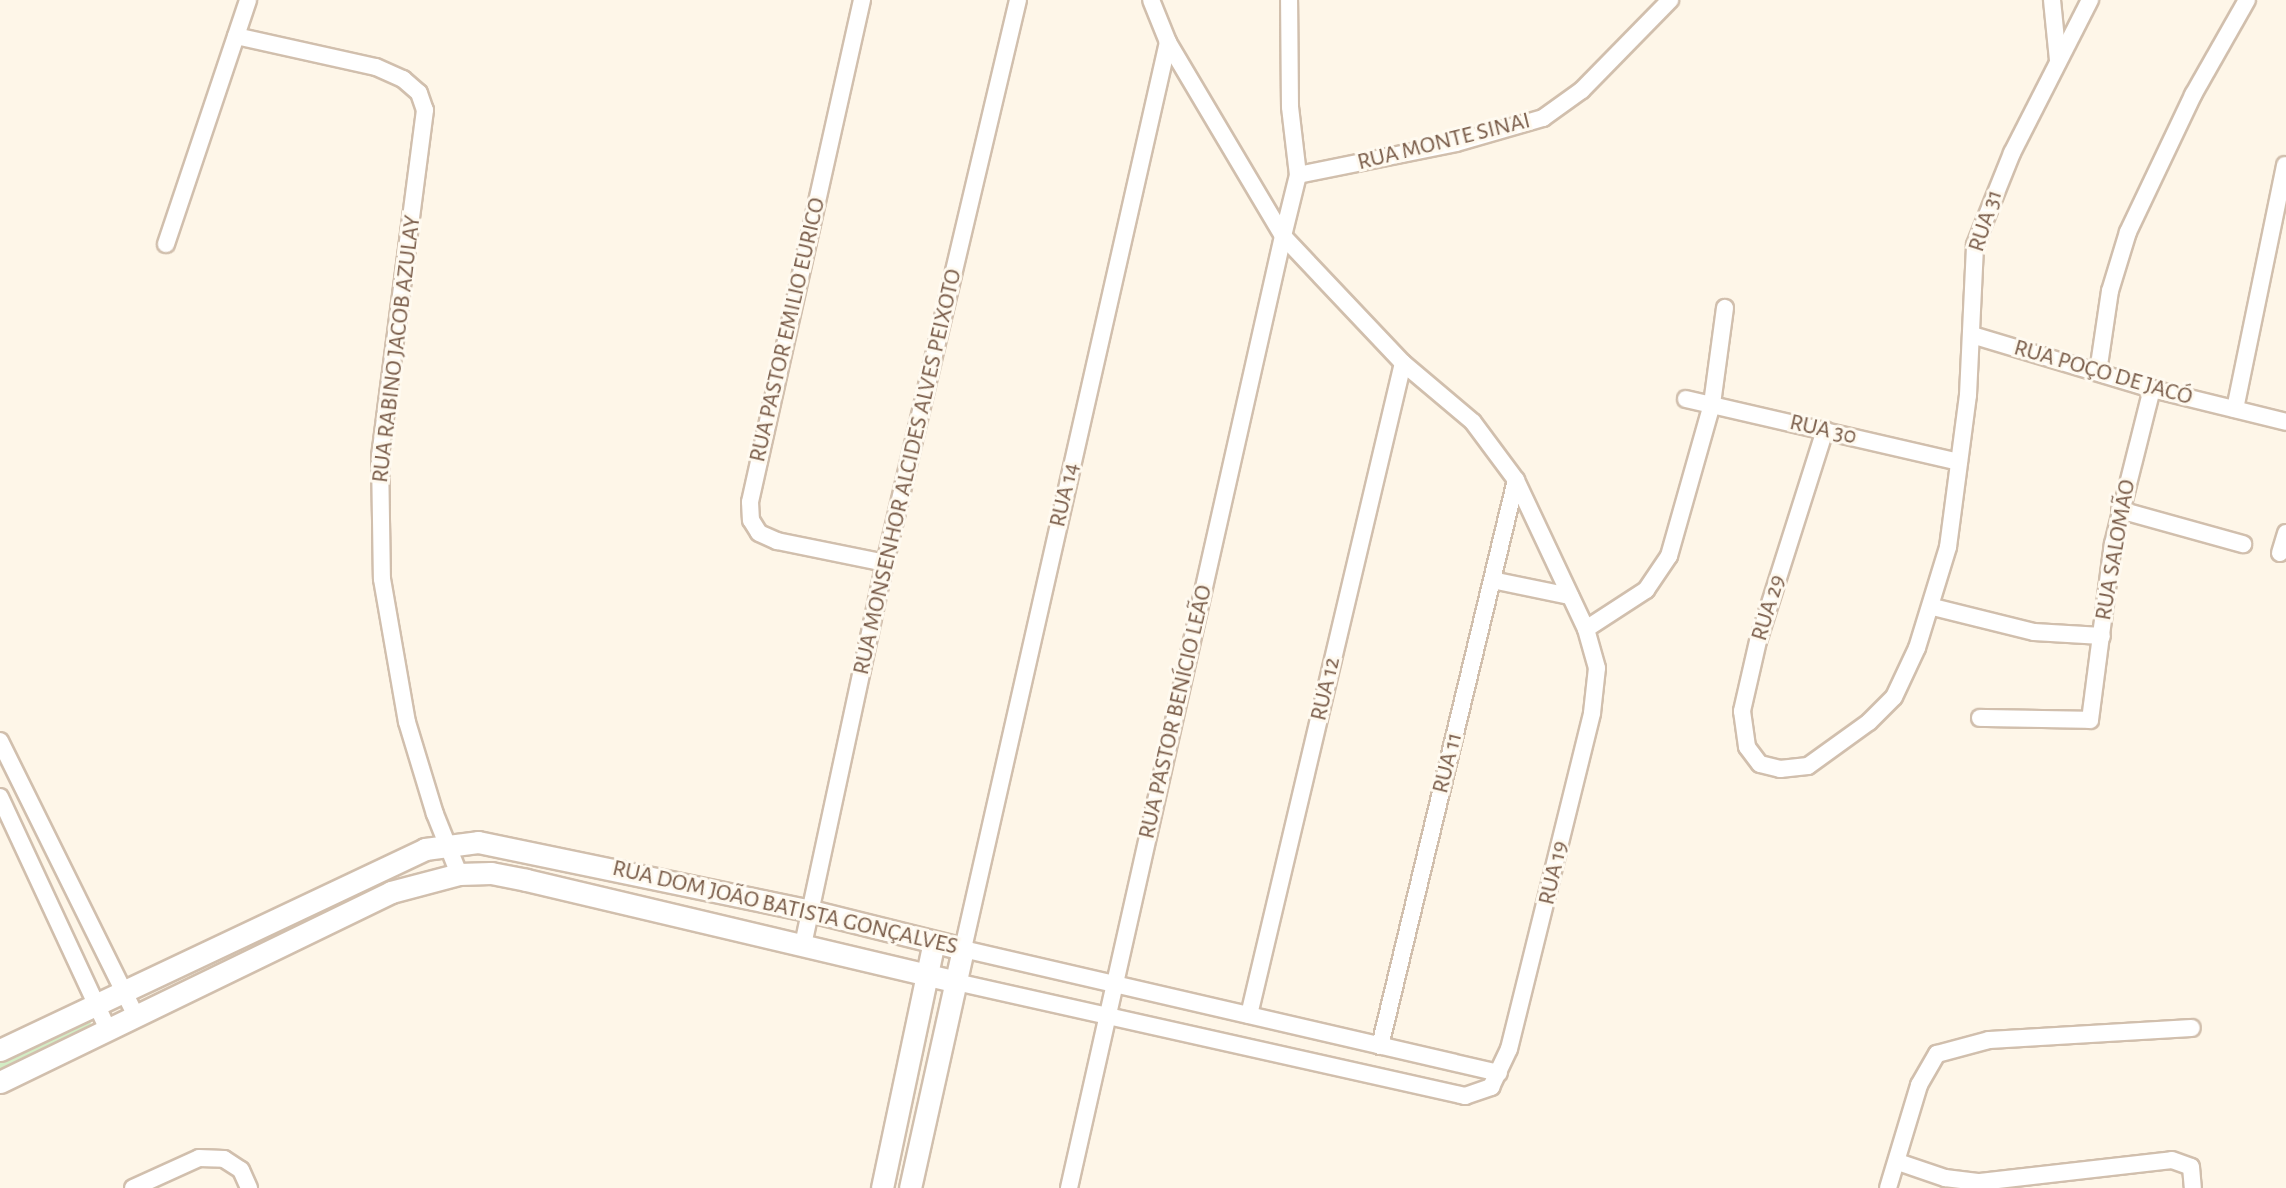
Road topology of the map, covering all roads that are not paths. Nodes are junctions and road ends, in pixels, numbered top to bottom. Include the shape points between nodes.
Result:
1 (248, 0) edge
2 (862, 0) edge
3 (1018, 0) edge
4 (1151, 0) edge
5 (1289, 0) edge
6 (1670, 0) edge
7 (2052, 0) edge
8 (2090, 0) edge
9 (2247, 0) edge
10 (236, 36) junction
11 (1168, 42) junction
12 (2059, 60) junction
13 (2285, 165) edge
14 (1298, 175) junction
15 (1283, 236) junction
16 (166, 244) dead end
17 (1725, 308) dead end
18 (1972, 335) junction
19 (1403, 363) junction
20 (2098, 372) junction
21 (2152, 389) junction
22 (1686, 398) dead end
23 (1712, 404) junction
24 (2235, 409) junction
25 (2286, 422) edge
26 (1825, 430) junction
27 (1959, 462) junction
28 (1516, 480) junction
29 (2120, 510) junction
30 (2286, 533) edge
31 (2242, 544) dead end
32 (2280, 553) dead end
33 (885, 563) junction
34 (1492, 580) junction
35 (1570, 596) junction
36 (1933, 607) junction
37 (1586, 629) junction
38 (2102, 636) junction
39 (1894, 697) joint
40 (1980, 718) dead end
41 (3, 748) edge
42 (0, 774) edge
43 (0, 797) edge
44 (447, 843) junction
45 (459, 874) junction
46 (811, 911) junction
47 (934, 942) junction
48 (803, 945) junction
49 (963, 949) junction
50 (928, 975) junction
51 (956, 982) junction
52 (1114, 983) junction
53 (124, 991) junction
54 (94, 1004) junction
55 (1249, 1015) junction
56 (136, 1016) junction
57 (1105, 1019) junction
58 (2192, 1028) dead end
59 (108, 1030) junction
60 (1380, 1046) junction
61 (0, 1050) edge
62 (1499, 1073) junction
63 (0, 1082) edge
64 (1491, 1087) joint
65 (1898, 1162) junction
66 (2081, 1180) edge
67 (1948, 1183) edge
68 (133, 1188) edge
69 (249, 1188) edge
70 (882, 1188) edge
71 (910, 1188) edge
72 (1069, 1188) edge
73 (1888, 1188) edge
74 (2193, 1188) edge

1 - 10 street
2 - 33 street, RUA PASTOR EMILIO EURICO via 750,502 751,520 759,533
3 - 33 street, RUA MONSENHOR ALCIDES ALVES PEIXOTO
4 - 11 street
5 - 14 street via 1290,107
6 - 14 street, RUA MONTE SINAI via 1582,90 1543,118 1455,143
7 - 12 street
8 - 12 street, RUA 31
9 - 20 street via 2187,106 2128,232 2110,290
10 - 16 street
10 - 44 street, RUA RABINO JACOB AZULAY via 376,67 411,86 425,110 380,456 382,579 407,722
11 - 15 street
11 - 49 street, RUA 14
12 - 18 street, RUA 31 via 1989,203 1975,244
13 - 24 street
14 - 15 street, RUA PASTOR BENÍCIO LEÃO
15 - 19 street
15 - 52 street, RUA PASTOR BENÍCIO LEÃO
17 - 23 street
18 - 20 street, RUA POÇO DE JACÓ
18 - 27 street, RUA 31
19 - 28 street via 1473,422
19 - 55 street, RUA 12
20 - 21 street, RUA POÇO DE JACÓ
21 - 24 street, RUA POÇO DE JACÓ
21 - 29 street, RUA SALOMÃO
22 - 23 street, RUA 30
23 - 26 street, RUA 30
23 - 37 street via 1672,546 1658,576 1646,590
24 - 25 street, RUA POÇO DE JACÓ
26 - 27 street, RUA 30
26 - 39 street, RUA 29 via 1758,641 1742,711 1747,747 1760,764 1780,769 1808,766
27 - 36 street, RUA 31 via 1948,547
28 - 34 street, RUA 11
28 - 35 street
29 - 31 street
29 - 38 street, RUA SALOMÃO
30 - 32 street
33 - 46 street, RUA MONSENHOR ALCIDES ALVES PEIXOTO
34 - 35 street
34 - 60 street, RUA 11
35 - 37 street
36 - 38 street via 2034,632
36 - 39 street, RUA 31
37 - 62 street, RUA 19 via 1597,685 1592,713 1520,1017
38 - 40 street, RUA SALOMÃO via 2094,713 2082,723
41 - 42 street
41 - 53 street
43 - 54 street
44 - 45 street, RUA RABINO JACOB AZULAY
44 - 46 street, RUA DOM JOÃO BATISTA GONÇALVES via 478,842 525,850
44 - 53 street, RUA DOM JOÃO BATISTA GONÇALVES via 388,865
45 - 48 street, RUA DOM JOÃO BATISTA GONÇALVES via 491,873 526,880
45 - 56 street, RUA DOM JOÃO BATISTA GONÇALVES via 391,892
46 - 47 street, RUA DOM JOÃO BATISTA GONÇALVES
46 - 48 street, RUA MONSENHOR ALCIDES ALVES PEIXOTO
47 - 49 street, RUA DOM JOÃO BATISTA GONÇALVES
47 - 50 street
48 - 50 street, RUA DOM JOÃO BATISTA GONÇALVES
49 - 51 street
49 - 52 street, RUA DOM JOÃO BATISTA GONÇALVES
50 - 51 street, RUA DOM JOÃO BATISTA GONÇALVES
50 - 70 street
51 - 57 street, RUA DOM JOÃO BATISTA GONÇALVES
51 - 71 street
52 - 55 street, RUA DOM JOÃO BATISTA GONÇALVES
52 - 57 street, RUA PASTOR BENÍCIO LEÃO
53 - 54 street, RUA DOM JOÃO BATISTA GONÇALVES
53 - 56 street
54 - 59 street
54 - 61 street, RUA DOM JOÃO BATISTA GONÇALVES
55 - 60 street, RUA DOM JOÃO BATISTA GONÇALVES
56 - 59 street, RUA DOM JOÃO BATISTA GONÇALVES
57 - 64 street, RUA DOM JOÃO BATISTA GONÇALVES via 1446,1093 1465,1096
57 - 72 street, RUA PASTOR BENÍCIO LEÃO
58 - 65 street via 1989,1040 1949,1048 1937,1054 1924,1073
59 - 63 street, RUA DOM JOÃO BATISTA GONÇALVES
60 - 62 street, RUA DOM JOÃO BATISTA GONÇALVES
62 - 64 street, RUA 19
65 - 67 street
65 - 73 street
66 - 67 street
66 - 74 street via 2172,1160 2192,1167
68 - 69 street via 199,1158 224,1159 241,1170

